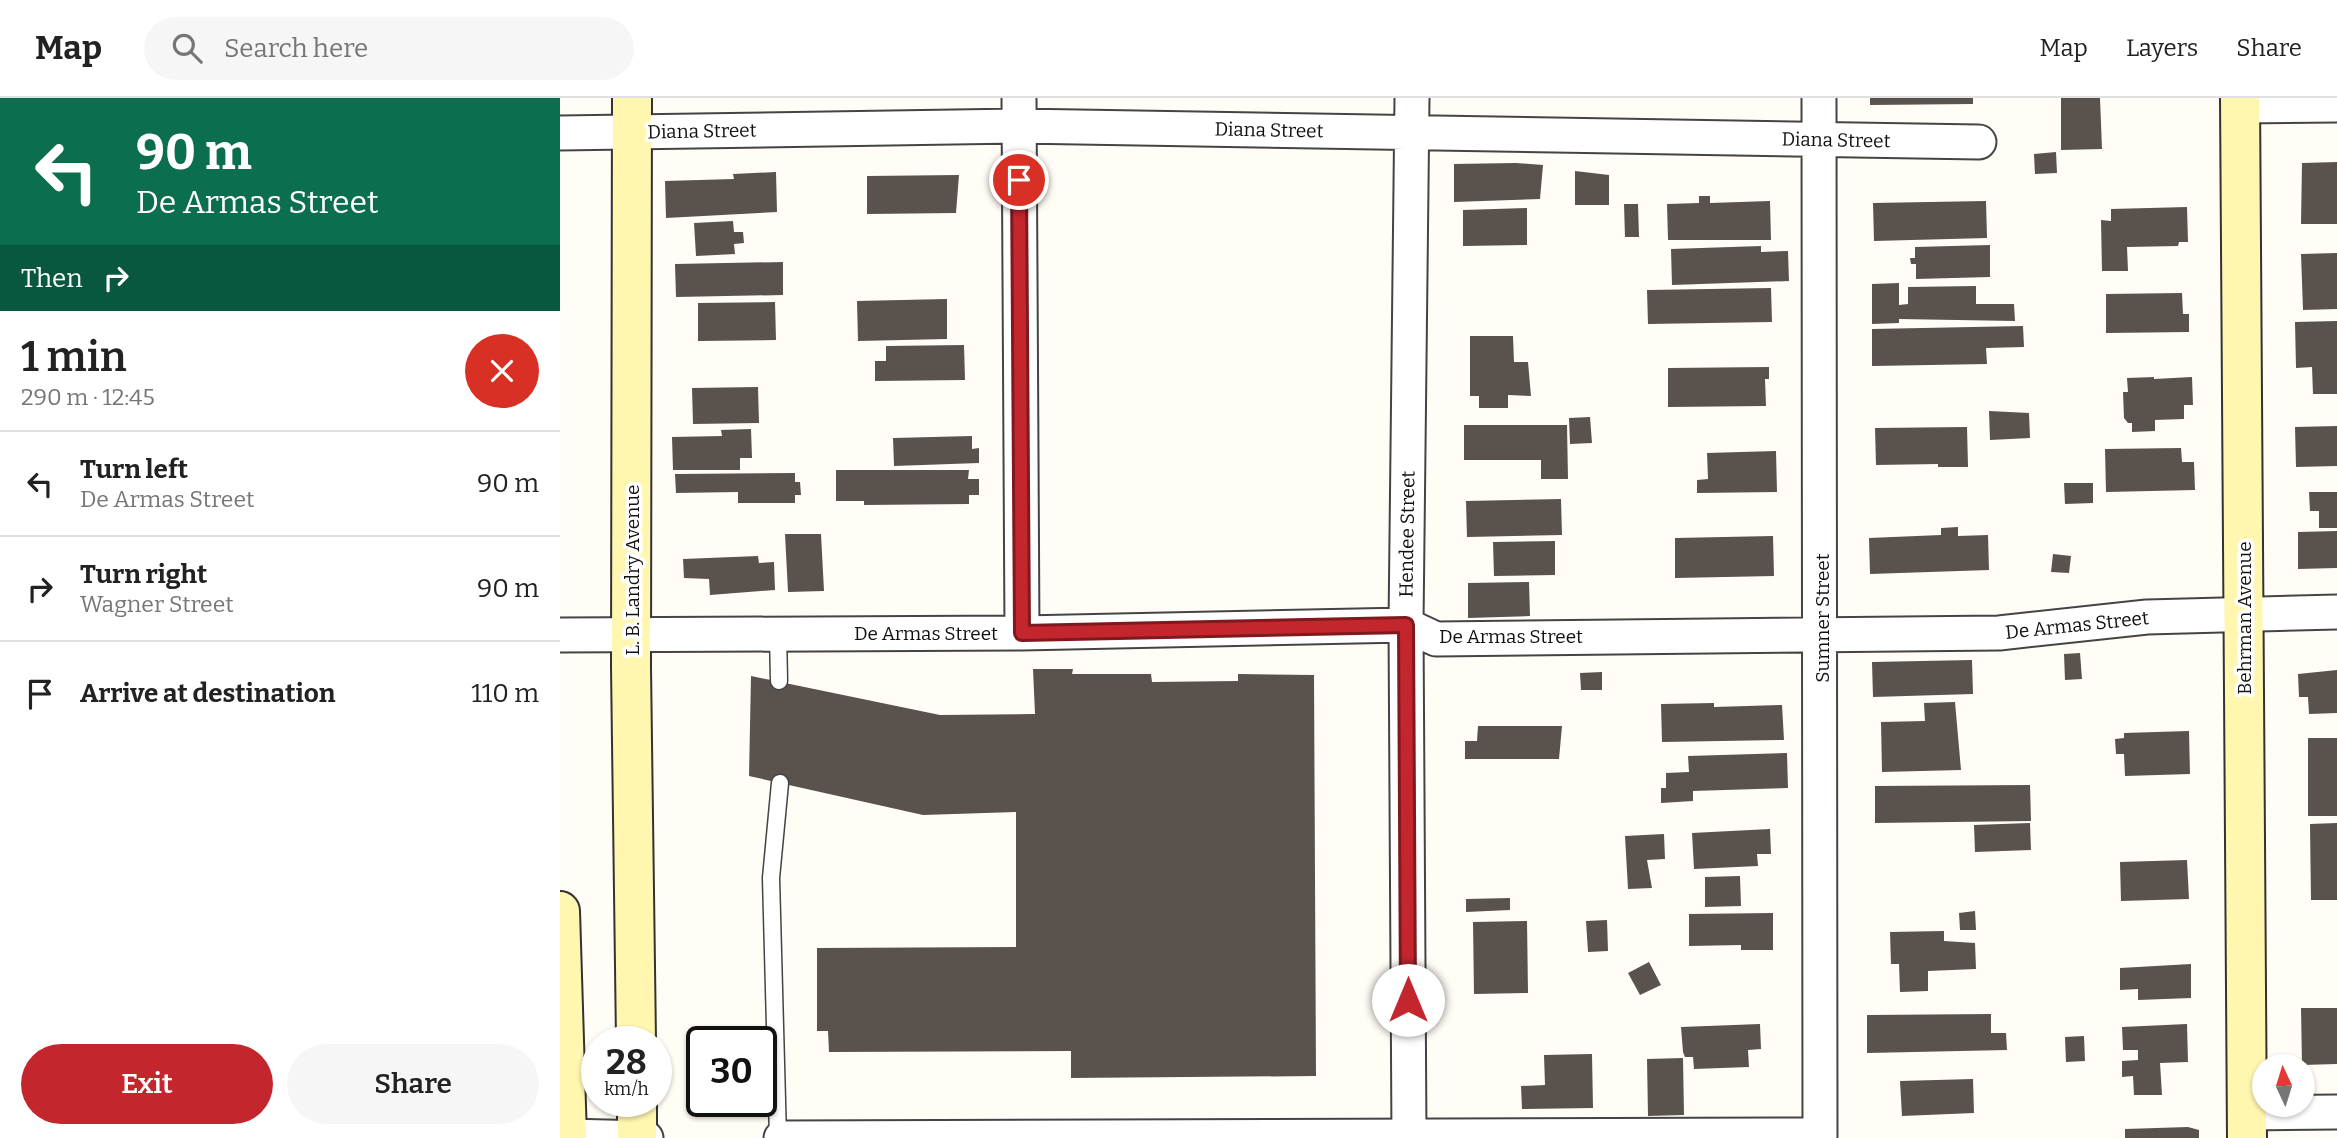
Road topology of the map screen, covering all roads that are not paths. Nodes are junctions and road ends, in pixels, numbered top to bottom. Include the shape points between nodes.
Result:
1 (1412, 98) edge
2 (1819, 98) edge
3 (2240, 102) edge
4 (2337, 105) edge
5 (1019, 112) edge
6 (633, 115) edge
7 (1412, 132) junction
8 (560, 133) edge
9 (1819, 140) junction
10 (1979, 142) dead end
11 (2337, 612) edge
12 (2244, 613) junction
13 (1406, 625) junction
14 (1022, 633) junction
15 (778, 634) junction
16 (560, 635) edge
17 (632, 635) junction
18 (1822, 635) junction
19 (779, 681) dead end
20 (780, 783) dead end
21 (560, 911) edge
22 (636, 1026) edge
23 (2337, 1112) edge
24 (636, 1117) edge
25 (2247, 1126) edge
26 (1409, 1136) edge
27 (1820, 1136) edge
28 (567, 1137) edge
29 (637, 1138) edge
30 (646, 1138) edge
31 (779, 1138) edge

1 - 7 street, Hendee Street
2 - 9 street, Sumner Street
3 - 4 street
3 - 12 street, Behrman Avenue
5 - 6 street, Diana Street
5 - 7 street, Diana Street
5 - 14 street
6 - 8 street, Diana Street
6 - 17 street, L. B. Landry Avenue
7 - 9 street, Diana Street
7 - 13 street, Hendee Street
9 - 10 street, Diana Street
9 - 18 street, Sumner Street
11 - 12 street, De Armas Street
12 - 18 street, De Armas Street via 2147,617 1999,633
12 - 25 street, Behrman Avenue
13 - 14 street, De Armas Street
13 - 18 street, De Armas Street via 1436,639
13 - 26 street, Hendee Street
14 - 15 street, De Armas Street
15 - 17 street, De Armas Street
15 - 19 lane
16 - 17 street, De Armas Street
17 - 22 street, L. B. Landry Avenue
18 - 27 street, Sumner Street
20 - 31 lane via 771,878
21 - 28 street
23 - 25 street
24 - 29 street
26 - 27 street
26 - 31 street
28 - 29 street
29 - 30 street

